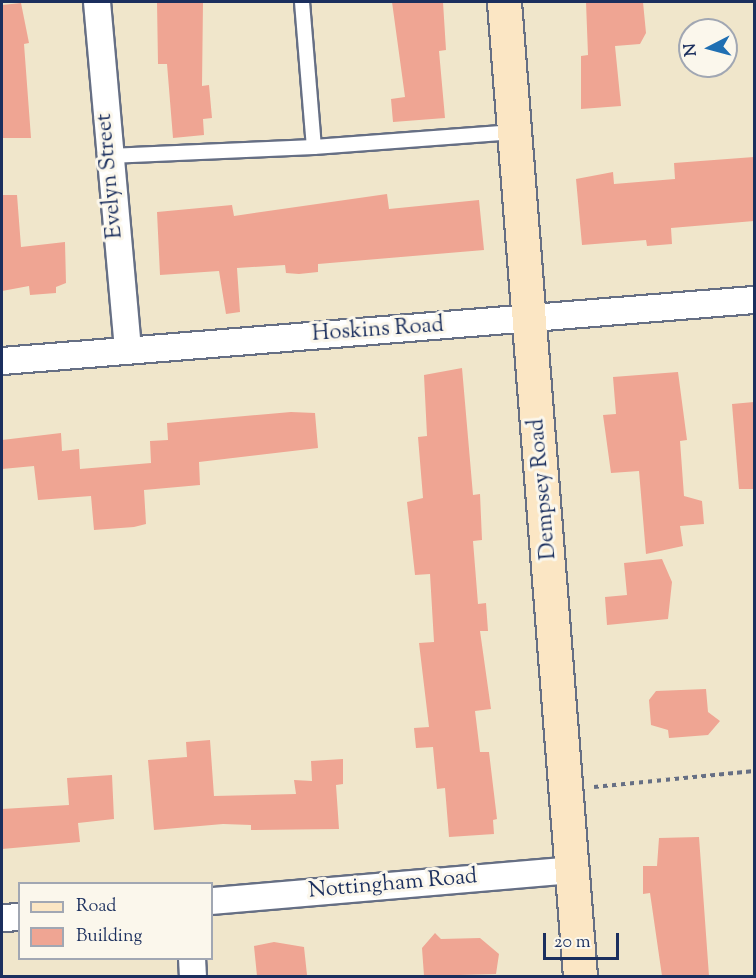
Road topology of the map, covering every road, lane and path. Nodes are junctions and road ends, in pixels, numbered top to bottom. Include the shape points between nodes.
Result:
1 (97, 2) edge
2 (302, 2) edge
3 (504, 2) edge
4 (514, 132) junction
5 (314, 147) junction
6 (109, 156) junction
7 (754, 300) edge
8 (529, 320) junction
9 (128, 350) junction
10 (2, 361) edge
11 (754, 771) edge
12 (569, 789) junction
13 (574, 870) junction
14 (213, 901) edge
15 (18, 917) edge
16 (2, 918) edge
17 (192, 960) edge
18 (193, 976) edge
19 (580, 976) edge

1 - 6 street, Evelyn Street
2 - 5 lane
3 - 4 street, Dempsey Road
4 - 5 lane
4 - 8 street, Dempsey Road
5 - 6 lane
6 - 9 street, Evelyn Street
7 - 8 street, Hoskins Road
8 - 9 street, Hoskins Road
8 - 12 street, Dempsey Road
9 - 10 street, Hoskins Road
11 - 12 path
12 - 13 street, Dempsey Road
13 - 14 street, Nottingham Road
13 - 19 street, Dempsey Road
15 - 16 street
17 - 18 street

